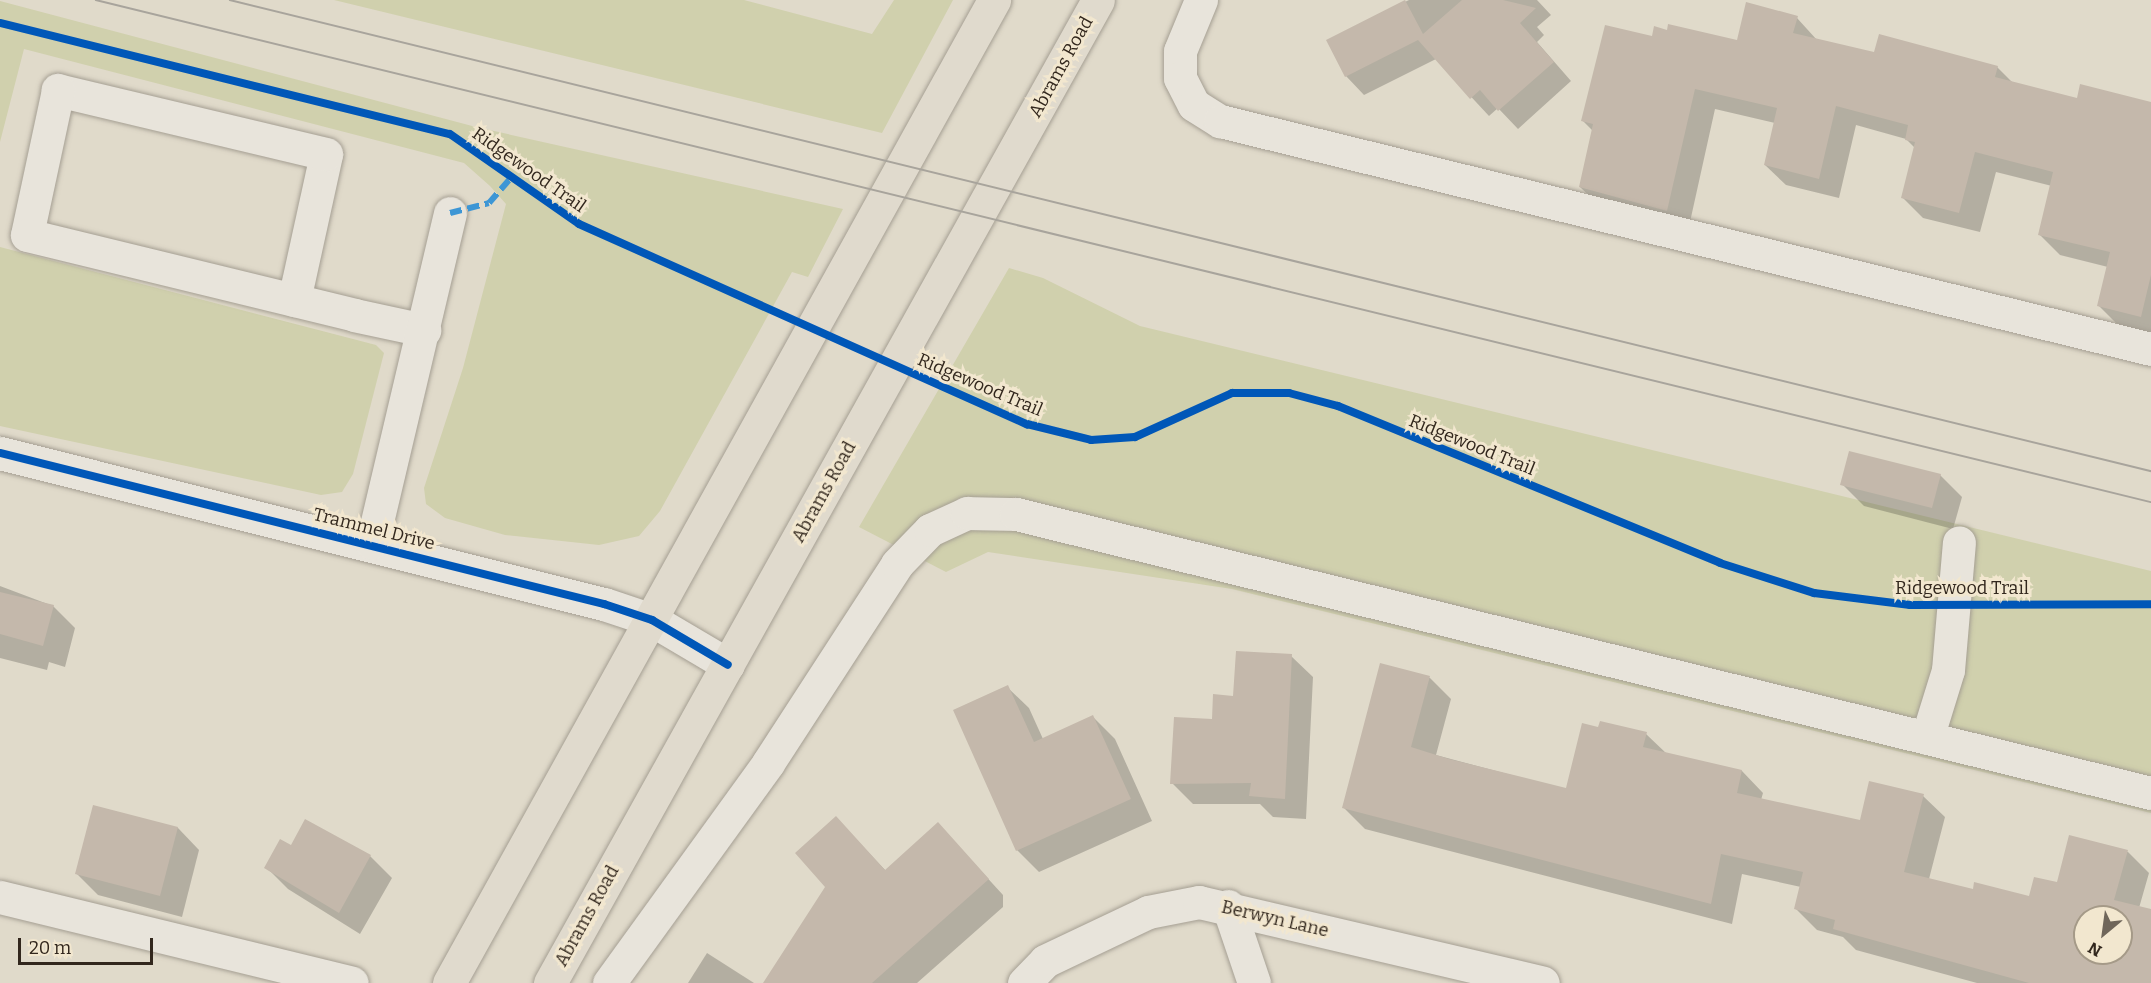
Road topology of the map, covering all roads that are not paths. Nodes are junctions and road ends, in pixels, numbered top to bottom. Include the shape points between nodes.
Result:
1 (994, 0) edge
2 (1098, 0) edge
3 (1201, 0) edge
4 (450, 213) dead end
5 (294, 300) junction
6 (424, 330) junction
7 (2151, 349) edge
8 (0, 453) edge
9 (1959, 542) dead end
10 (372, 543) junction
11 (652, 620) junction
12 (728, 665) junction
13 (1927, 738) junction
14 (2151, 793) edge
15 (0, 897) edge
16 (1228, 906) junction
17 (352, 983) edge
18 (449, 983) edge
19 (550, 983) edge
20 (609, 983) edge
21 (1024, 983) edge
22 (1254, 983) edge
23 (1543, 983) edge

1 - 11 main road
2 - 12 main road, Abrams Road
3 - 7 street via 1180,51 1180,78 1194,105 1221,122
4 - 6 street
5 - 5 street via 27,235 58,90 326,154
5 - 6 street
6 - 10 street
8 - 10 street, Trammel Drive
9 - 13 street via 1948,670
10 - 11 street, Trammel Drive
11 - 12 street, Trammel Drive
11 - 18 main road
12 - 19 main road, Abrams Road
13 - 14 street
13 - 20 street via 1016,514 967,513 930,530 897,564 768,762
15 - 17 street
16 - 21 street, Berwyn Lane via 1199,902 1148,912 1045,961
16 - 22 street
16 - 23 street, Berwyn Lane

